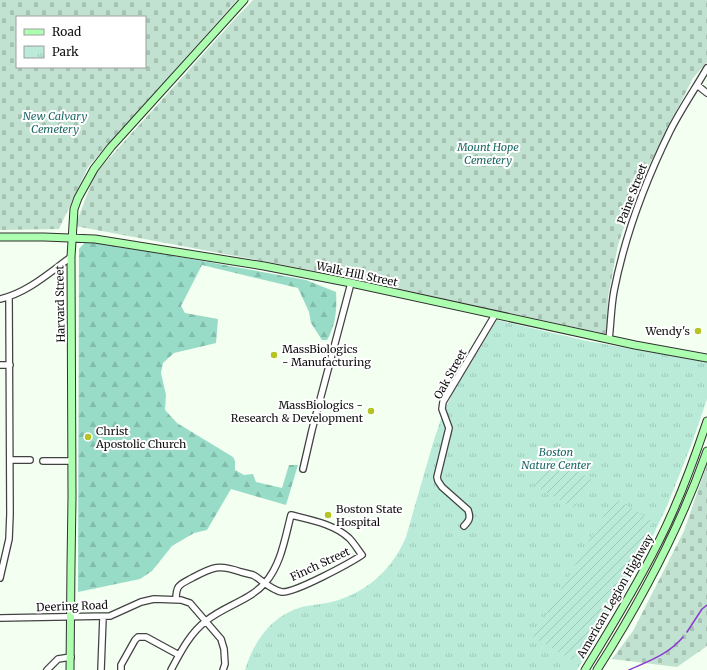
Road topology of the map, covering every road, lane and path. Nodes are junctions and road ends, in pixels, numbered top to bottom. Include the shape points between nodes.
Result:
1 (244, 0) edge
2 (707, 68) edge
3 (697, 85) junction
4 (707, 93) edge
5 (0, 237) edge
6 (72, 238) junction
7 (70, 257) junction
8 (351, 283) junction
9 (9, 297) junction
10 (0, 299) edge
11 (495, 315) junction
12 (609, 339) junction
13 (707, 358) edge
14 (0, 365) edge
15 (10, 365) junction
16 (707, 422) edge
17 (707, 451) edge
18 (10, 460) junction
19 (30, 460) dead end
20 (43, 461) dead end
21 (72, 461) junction
22 (303, 469) dead end
23 (464, 526) dead end
24 (0, 578) edge
25 (265, 584) junction
26 (176, 600) junction
27 (70, 617) junction
28 (103, 617) junction
29 (0, 618) edge
30 (206, 621) junction
31 (179, 655) junction
32 (71, 657) junction
33 (47, 670) edge
34 (70, 670) edge
35 (101, 670) edge
36 (121, 670) edge
37 (171, 670) edge
38 (222, 670) edge
39 (585, 670) edge
40 (597, 670) edge

1 - 6 main road, Harvard Street via 131,124 94,169 74,209
2 - 3 street, Paine Street
3 - 4 street
3 - 12 street, Paine Street via 652,168 624,245 614,292
5 - 6 main road, Walk Hill Street
6 - 7 main road, Harvard Street
6 - 8 main road, Walk Hill Street via 95,239 264,266
7 - 9 street via 32,285
7 - 21 main road, Harvard Street
8 - 11 main road, Walk Hill Street
8 - 22 street
9 - 10 street
9 - 15 street
11 - 12 main road, Walk Hill Street
11 - 23 street, Oak Street via 443,402 442,409 449,428 437,477 442,488 468,510 469,521
12 - 13 main road, Walk Hill Street
14 - 15 street
15 - 18 street
16 - 39 main road, American Legion Highway via 659,542 624,607
17 - 40 main road, American Legion Highway via 671,538 647,586
18 - 19 street
18 - 24 street via 9,540
20 - 21 street
21 - 27 main road, Harvard Street
25 - 25 street, Finch Street via 277,564 292,515 333,528 348,538 362,555 342,568 284,592
25 - 26 street, Finch Street via 252,575 218,566 178,587
25 - 30 street
26 - 28 street, Deering Road via 147,600
26 - 30 street, Deering Road via 190,603
27 - 28 street, Deering Road
27 - 29 street, Deering Road
27 - 32 main road, Harvard Street
28 - 35 street
30 - 31 street via 188,640
30 - 38 street, Deering Road via 221,638 225,664
31 - 36 street via 146,637 138,637
31 - 37 street
32 - 33 street via 58,659
32 - 34 main road, Harvard Street

